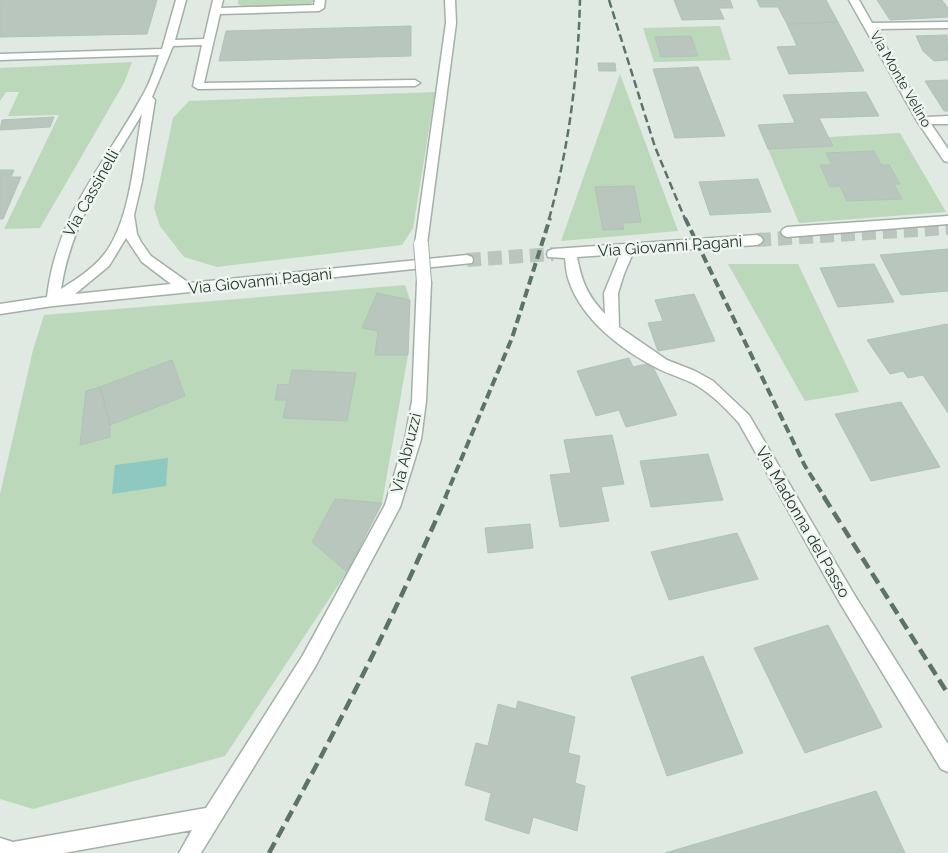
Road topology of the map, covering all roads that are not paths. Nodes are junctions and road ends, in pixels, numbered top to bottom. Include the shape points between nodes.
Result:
1 (181, 0) edge
2 (218, 0) edge
3 (320, 0) edge
4 (450, 0) edge
5 (854, 0) edge
6 (216, 11) junction
7 (948, 25) edge
8 (870, 26) junction
9 (208, 42) junction
10 (167, 48) junction
11 (0, 57) edge
12 (415, 83) dead end
13 (151, 90) junction
14 (948, 120) edge
15 (924, 121) junction
16 (948, 158) edge
17 (130, 211) junction
18 (948, 220) edge
19 (787, 232) dead end
20 (757, 240) tunnel mouth
21 (629, 249) junction
22 (570, 253) junction
23 (553, 254) tunnel mouth
24 (468, 260) tunnel mouth
25 (187, 288) junction
26 (53, 301) junction
27 (0, 309) edge
28 (612, 328) junction
29 (948, 762) edge
30 (211, 817) junction
31 (0, 848) edge
32 (188, 853) edge

1 - 10 street, Via Cassinelli
2 - 6 street
3 - 6 street via 319,8
4 - 30 street, Via Abruzzi, bridge via 451,23 422,244 424,282 419,401 412,439 392,507 308,661
5 - 8 street, Via Monte Velino
6 - 9 street
7 - 8 street
8 - 15 street, Via Monte Velino
9 - 10 street
9 - 12 street via 198,86
10 - 11 street
10 - 13 street, Via Cassinelli
13 - 17 street, Via Cassinelli
13 - 26 street, Via Cassinelli via 69,229 55,274
14 - 15 street
15 - 16 street, Via Monte Velino
17 - 25 street, Via Cassinelli via 131,234 140,252 159,271
17 - 26 street, Via Cassinelli via 111,255 94,273
18 - 19 street
20 - 21 street, Via Giovanni Pagani
21 - 22 street, Via Giovanni Pagani
21 - 28 street via 612,288
22 - 23 street, Via Giovanni Pagani
22 - 28 street, Via Madonna del Passo via 583,295
24 - 25 street, Via Giovanni Pagani
25 - 26 street, Via Giovanni Pagani
26 - 27 street, Via Giovanni Pagani
28 - 29 street, Via Madonna del Passo via 639,350 708,385 744,419 846,597
30 - 31 street via 13,852
30 - 32 street, Via Abruzzi

